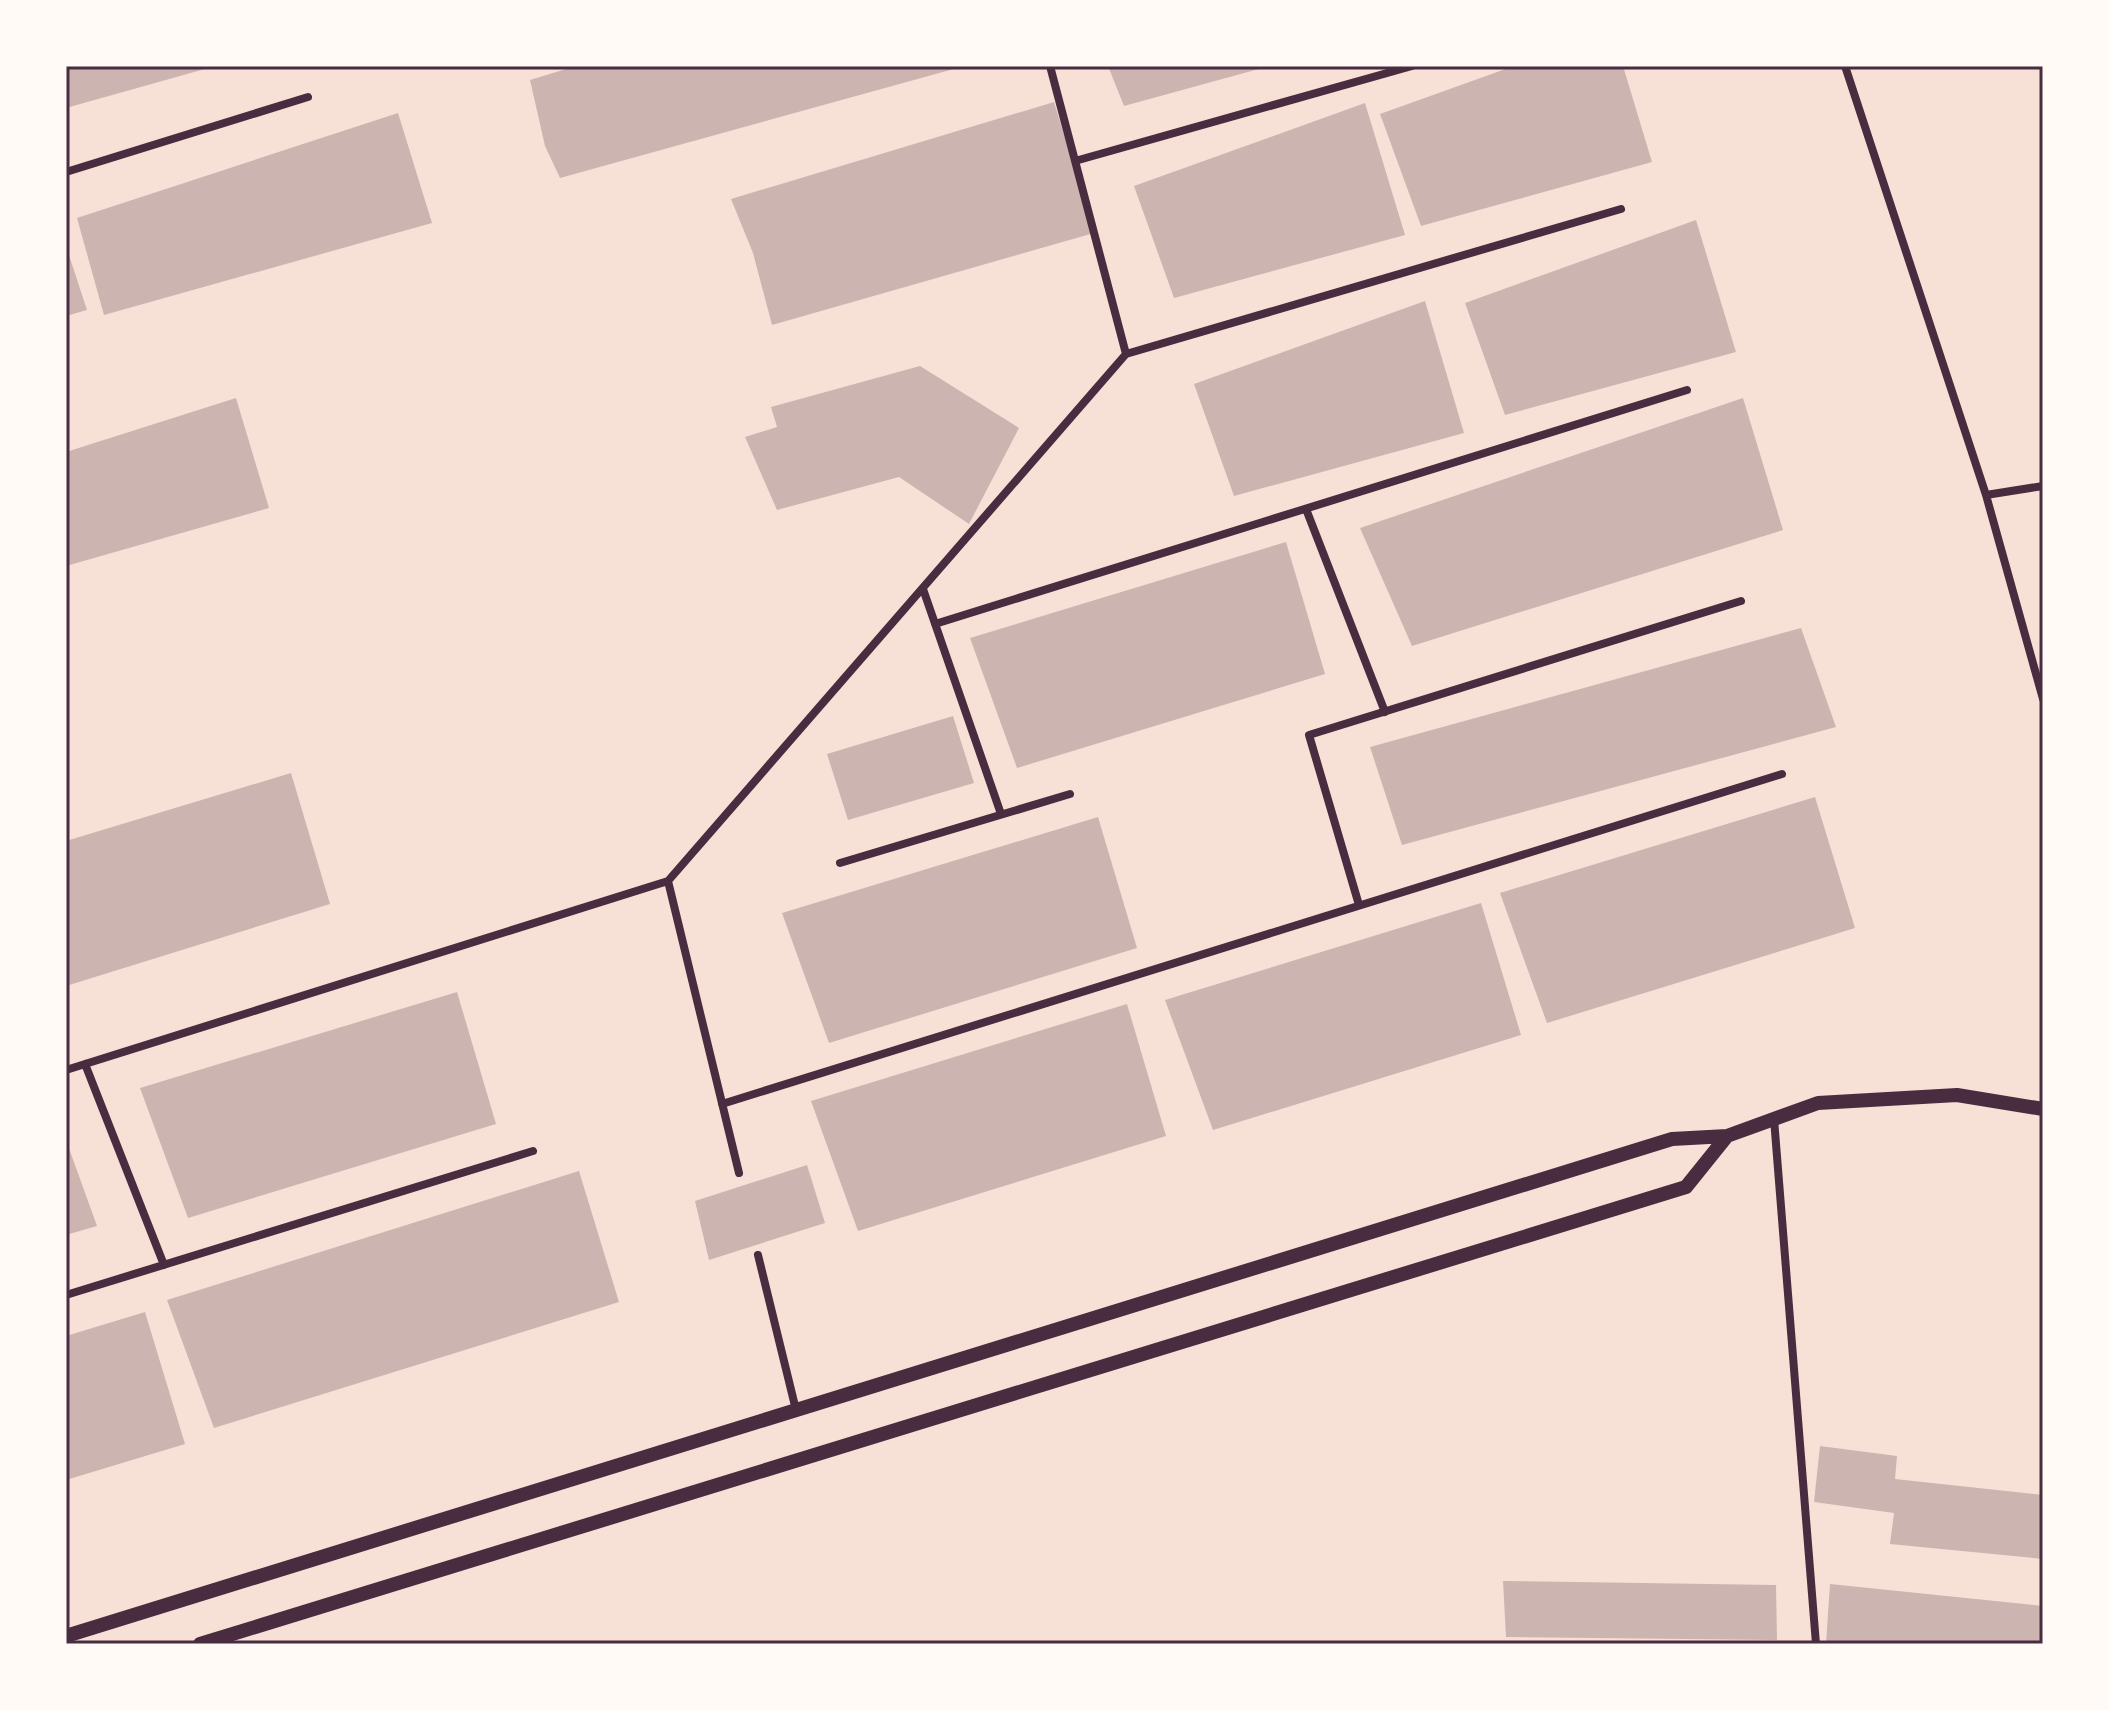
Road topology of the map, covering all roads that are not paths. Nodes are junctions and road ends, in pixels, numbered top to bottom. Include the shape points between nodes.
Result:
1 (1050, 66) edge
2 (1412, 66) edge
3 (1845, 66) edge
4 (308, 97) dead end
5 (1075, 161) junction
6 (66, 172) edge
7 (1621, 209) dead end
8 (1126, 354) junction
9 (1687, 390) dead end
10 (2043, 486) edge
11 (1986, 495) junction
12 (1306, 509) junction
13 (923, 589) junction
14 (1741, 601) dead end
15 (935, 624) junction
16 (2043, 699) edge
17 (1385, 712) junction
18 (1782, 774) dead end
19 (1070, 794) dead end
20 (1001, 814) junction
21 (840, 863) dead end
22 (668, 881) junction
23 (1359, 905) junction
24 (85, 1064) junction
25 (66, 1070) edge
26 (722, 1104) junction
27 (2043, 1109) edge
28 (1774, 1119) junction
29 (1727, 1136) junction
30 (533, 1151) dead end
31 (739, 1173) dead end
32 (758, 1255) dead end
33 (164, 1265) junction
34 (66, 1295) edge
35 (796, 1410) junction
36 (66, 1636) edge
37 (200, 1644) edge
38 (1816, 1644) edge

1 - 5 street
2 - 5 street
3 - 11 street
4 - 6 street
5 - 8 street
7 - 8 street
8 - 13 street
9 - 12 street
10 - 11 street
11 - 16 street
12 - 15 street
12 - 17 street
13 - 15 street
13 - 22 street
14 - 17 street
15 - 20 street
17 - 23 street via 1309,735
18 - 23 street
19 - 20 street
20 - 21 street
22 - 24 street
22 - 26 street
23 - 26 street
24 - 25 street
24 - 33 street
26 - 31 street
27 - 28 street via 1957,1095 1818,1103
28 - 29 street
28 - 38 street
29 - 35 street via 1672,1139
29 - 37 street via 1686,1187
30 - 33 street
32 - 35 street
33 - 34 street
35 - 36 street

